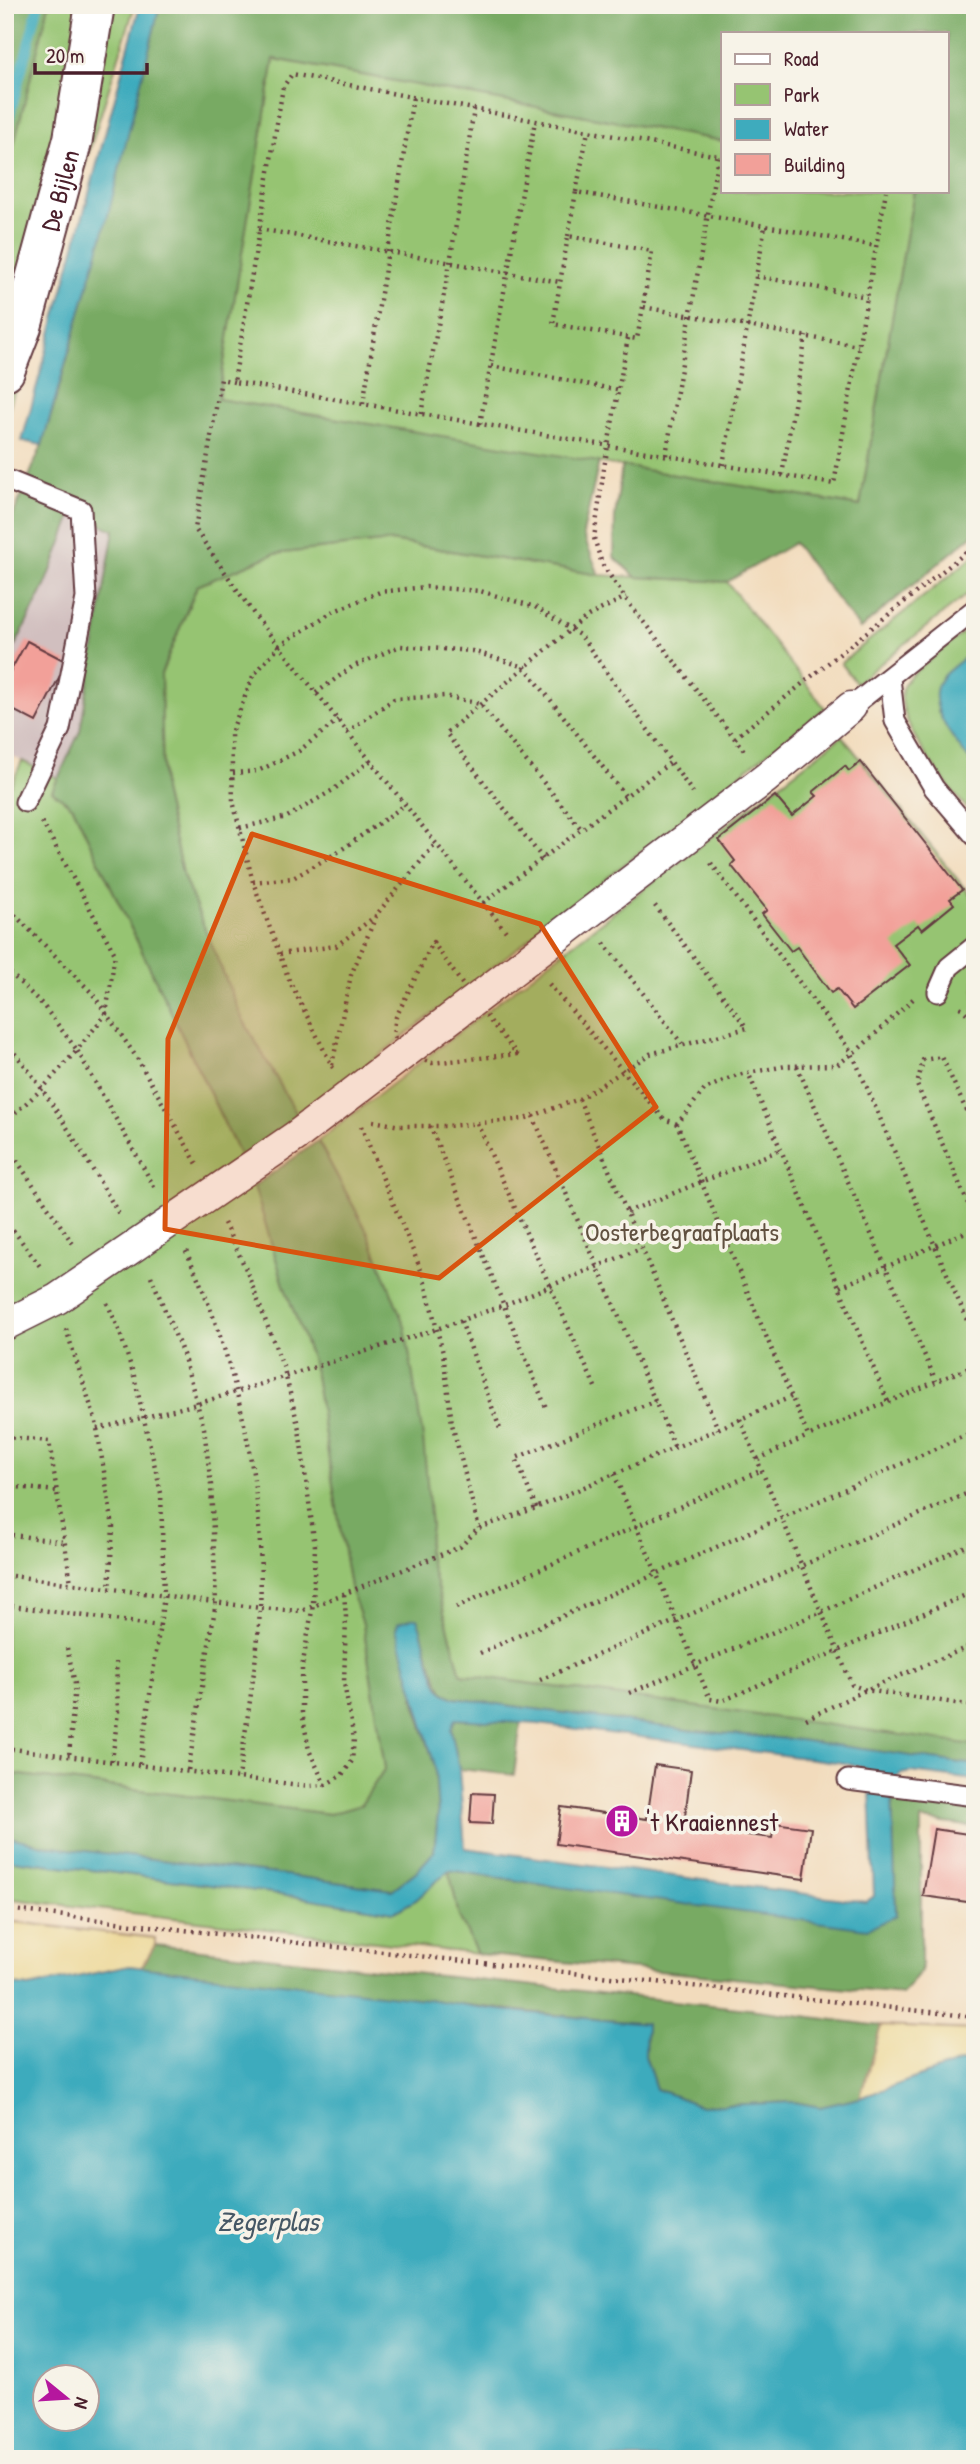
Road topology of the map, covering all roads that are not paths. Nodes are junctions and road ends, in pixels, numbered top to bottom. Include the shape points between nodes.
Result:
1 (95, 5) edge
2 (5, 371) edge
3 (5, 479) edge
4 (975, 609) edge
5 (890, 678) junction
6 (851, 707) joint
7 (25, 802) dead end
8 (975, 836) edge
9 (975, 946) edge
10 (938, 992) road end
11 (5, 1325) edge
12 (848, 1780) dead end
13 (975, 1796) edge

1 - 2 street, De Bijlen via 73,139 22,327
3 - 7 lane via 81,510 85,564 86,598 60,729
4 - 5 lane
5 - 6 lane
5 - 8 lane via 895,721 934,788
6 - 11 street via 766,778 296,1136 57,1299
9 - 10 lane via 949,967
12 - 13 lane

